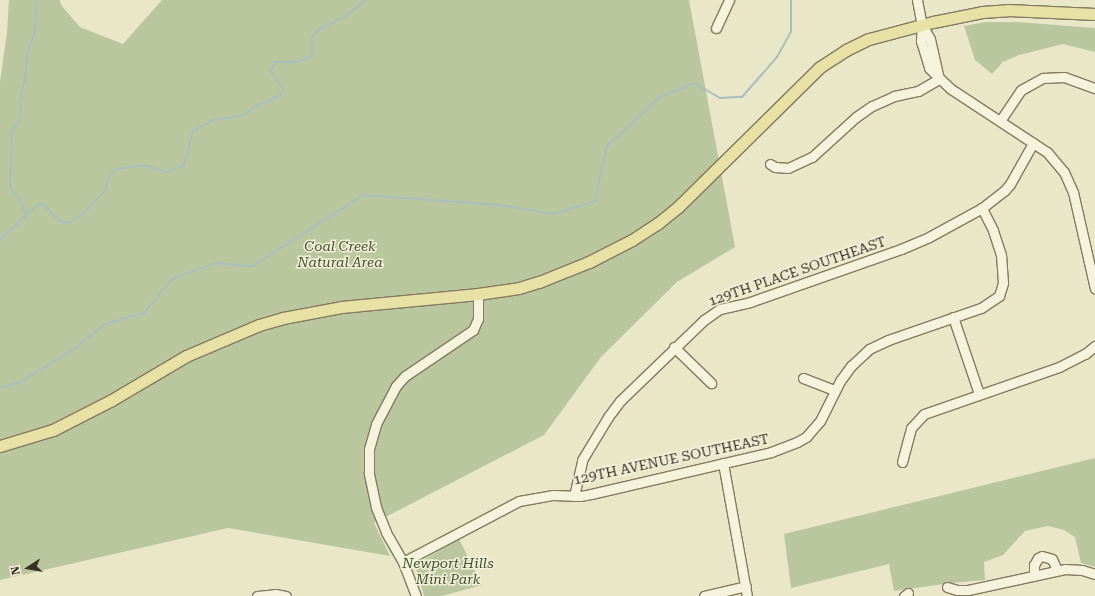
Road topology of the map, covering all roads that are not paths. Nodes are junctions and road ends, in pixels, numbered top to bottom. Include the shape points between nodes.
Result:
1 (729, 0) edge
2 (917, 0) edge
3 (1095, 14) edge
4 (922, 25) junction
5 (716, 28) dead end
6 (940, 79) junction
7 (1095, 88) edge
8 (1000, 122) junction
9 (1033, 143) junction
10 (770, 164) dead end
11 (982, 208) junction
12 (1095, 289) edge
13 (478, 294) junction
14 (954, 317) junction
15 (1095, 346) edge
16 (674, 347) junction
17 (803, 378) dead end
18 (711, 382) dead end
19 (835, 390) junction
20 (979, 394) junction
21 (0, 446) edge
22 (902, 462) dead end
23 (723, 464) junction
24 (574, 496) junction
25 (404, 562) junction
26 (1057, 570) junction
27 (1095, 574) edge
28 (1034, 575) junction
29 (746, 586) junction
30 (947, 587) dead end
31 (257, 596) edge
32 (286, 596) edge
33 (416, 596) edge
34 (704, 596) edge
35 (747, 596) edge

1 - 5 street
2 - 4 street
3 - 4 main road via 1008,10 965,15
4 - 6 street via 929,68
4 - 13 main road via 869,39 829,60 678,207 632,240 589,262 539,282
6 - 8 street
6 - 10 street via 918,91 894,96 872,106 812,157 788,168
7 - 8 street via 1064,77 1043,78 1022,90
8 - 9 street
9 - 11 street, 129TH PLACE SOUTHEAST via 1010,184
9 - 12 street via 1055,160 1070,184
11 - 14 street, 129TH AVENUE SOUTHEAST via 998,241 1003,274 1002,290 987,305
11 - 16 street, 129TH PLACE SOUTHEAST via 912,245 750,302 720,310 704,320
13 - 21 main road via 341,307 259,325 186,356 60,427
13 - 25 street via 478,319 473,330 405,376 390,396 372,437 369,460 372,493 380,520
14 - 19 street, 129TH AVENUE SOUTHEAST via 869,349 851,366
14 - 20 street
15 - 20 street via 1059,367
16 - 18 street
16 - 24 street, 129TH PLACE SOUTHEAST via 620,401 608,417 582,460
17 - 19 street
19 - 23 street, 129TH AVENUE SOUTHEAST via 823,417 806,436 771,452
20 - 22 street via 924,414 915,422 908,437
23 - 24 street, 129TH AVENUE SOUTHEAST
23 - 29 street
24 - 25 street, 129TH AVENUE SOUTHEAST via 540,496 513,503
25 - 33 street
26 - 27 street via 1082,570
26 - 28 street
26 - 28 street via 1052,559 1042,556 1034,565
28 - 30 street via 968,590
29 - 34 street
29 - 35 street
31 - 32 street

